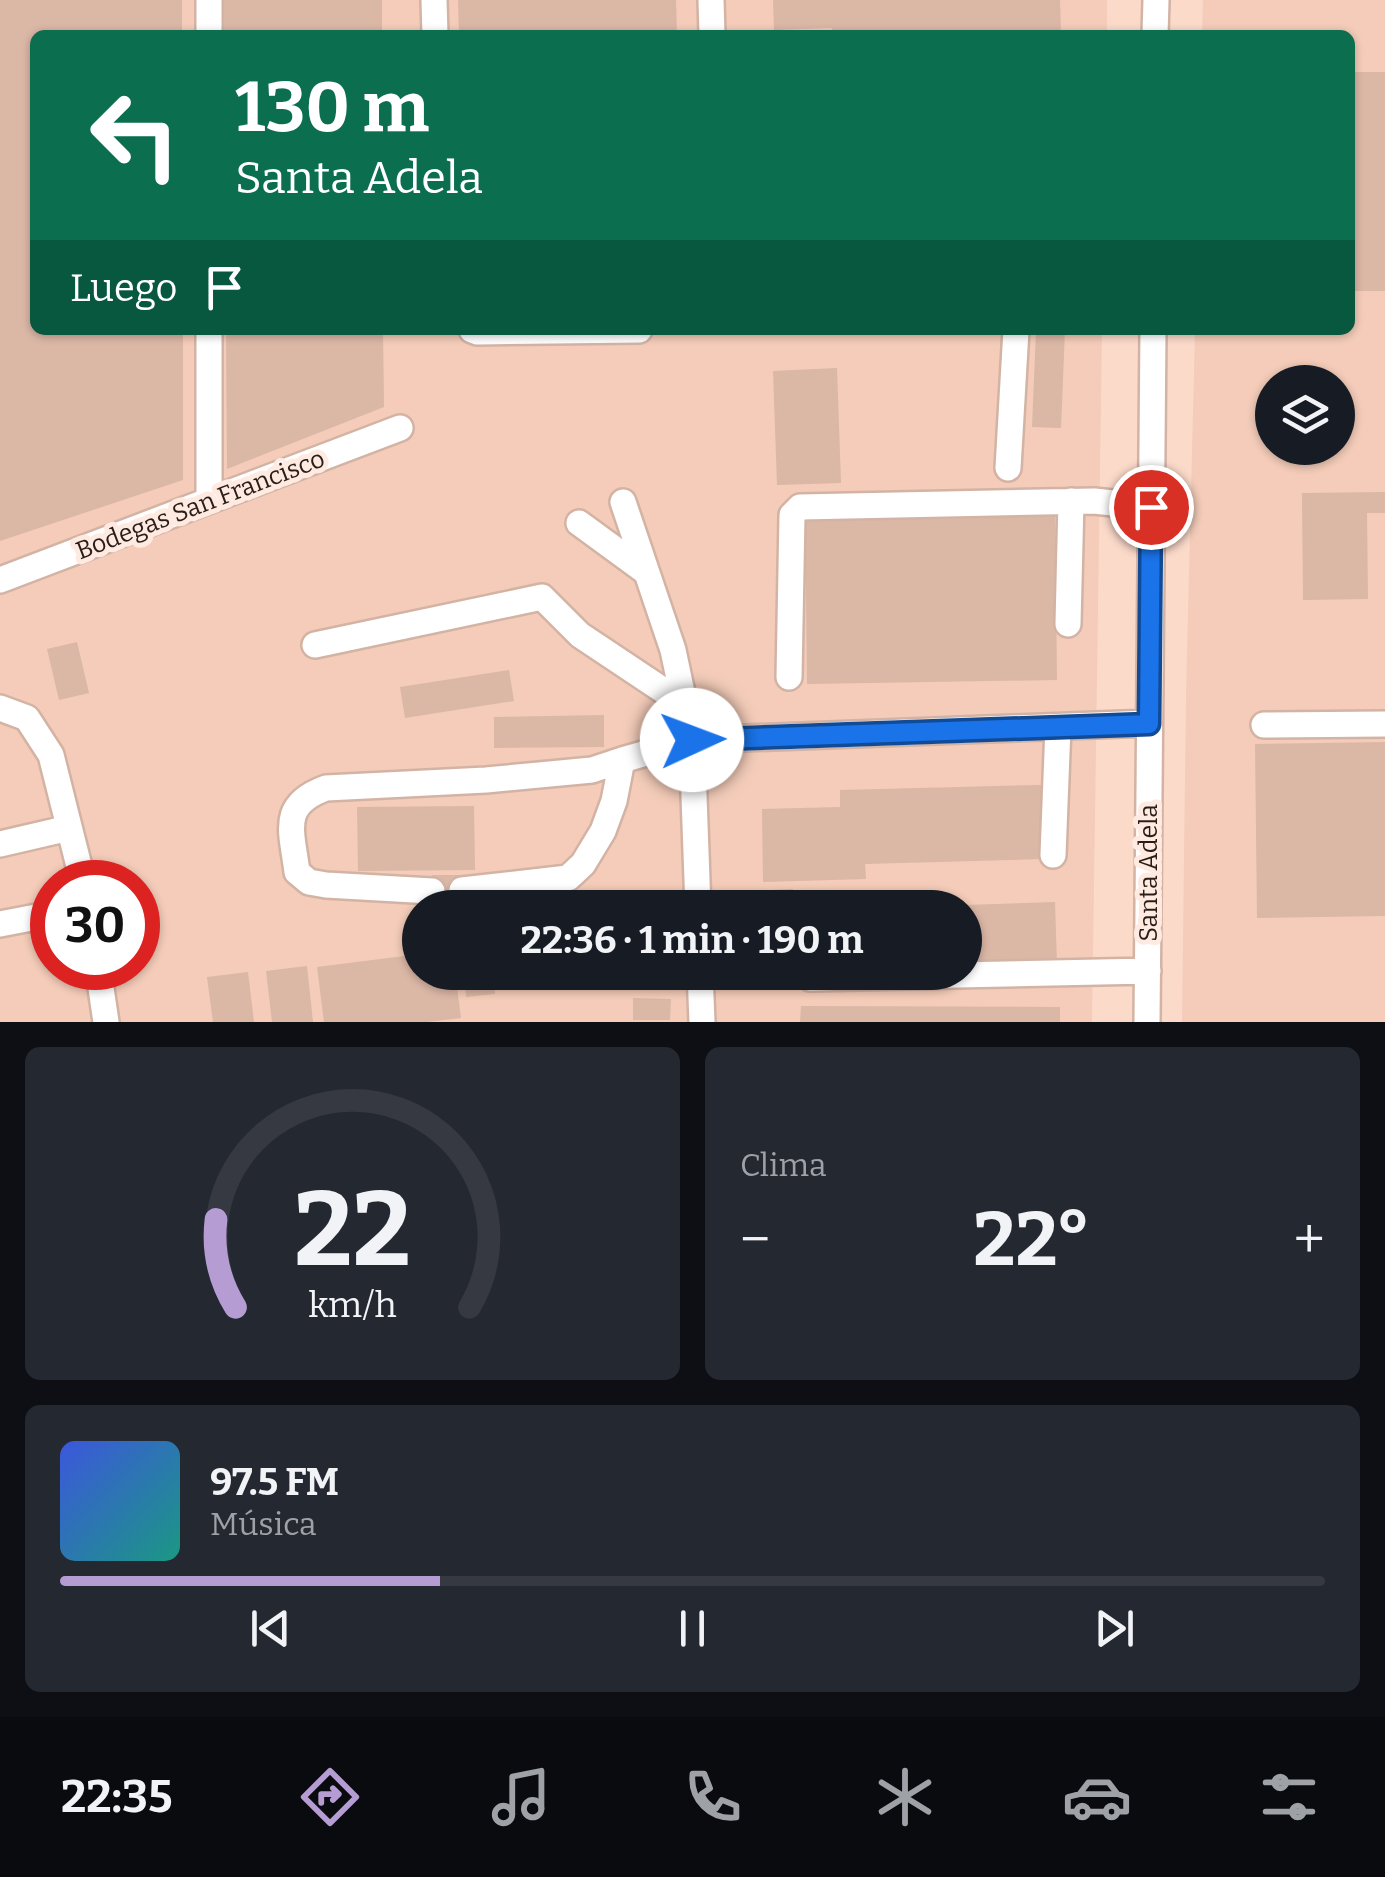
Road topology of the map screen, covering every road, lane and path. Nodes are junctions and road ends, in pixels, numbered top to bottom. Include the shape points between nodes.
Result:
1 (209, 0) edge
2 (434, 0) edge
3 (711, 0) edge
4 (1156, 0) edge
5 (209, 30) edge
6 (434, 30) edge
7 (712, 30) edge
8 (1156, 30) edge
9 (209, 335) edge
10 (1016, 335) edge
11 (1152, 335) edge
12 (400, 428) dead end
13 (1008, 468) dead end
14 (209, 500) junction
15 (1071, 501) junction
16 (623, 502) dead end
17 (1151, 507) junction
18 (579, 523) dead end
19 (646, 572) junction
20 (0, 580) edge
21 (1068, 624) dead end
22 (315, 645) dead end
23 (789, 677) dead end
24 (684, 705) junction
25 (0, 708) edge
26 (1149, 724) junction
27 (1385, 724) edge
28 (1264, 725) dead end
29 (1058, 727) junction
30 (692, 740) junction
31 (622, 760) junction
32 (69, 828) junction
33 (0, 844) edge
34 (1053, 855) dead end
35 (77, 860) edge
36 (411, 890) edge
37 (462, 890) dead end
38 (697, 890) edge
39 (30, 918) edge
40 (0, 924) edge
41 (1148, 971) junction
42 (982, 974) edge
43 (101, 990) edge
44 (701, 990) edge
45 (106, 1022) edge
46 (702, 1022) edge
47 (1147, 1022) edge

1 - 5 street
2 - 6 street
3 - 7 street
4 - 8 street
9 - 14 street
10 - 13 street
11 - 17 street, Santa Adela
12 - 14 street, Bodegas San Francisco
14 - 20 street, Bodegas San Francisco
15 - 17 street
15 - 21 street
15 - 23 street via 795,509
16 - 19 street
17 - 26 street, Santa Adela
18 - 19 street
19 - 24 street
22 - 24 street via 542,597 580,635
24 - 30 street
25 - 32 street via 27,718 50,755
26 - 29 street
26 - 41 street, Santa Adela
27 - 28 street
29 - 30 street
29 - 34 street
30 - 31 street
30 - 38 street
31 - 36 street via 592,770 326,788 296,807 291,825 297,872 308,882
31 - 37 street via 602,831 568,878
32 - 33 street
32 - 35 street
39 - 40 street
41 - 42 street
41 - 47 street, Santa Adela
43 - 45 street
44 - 46 street

